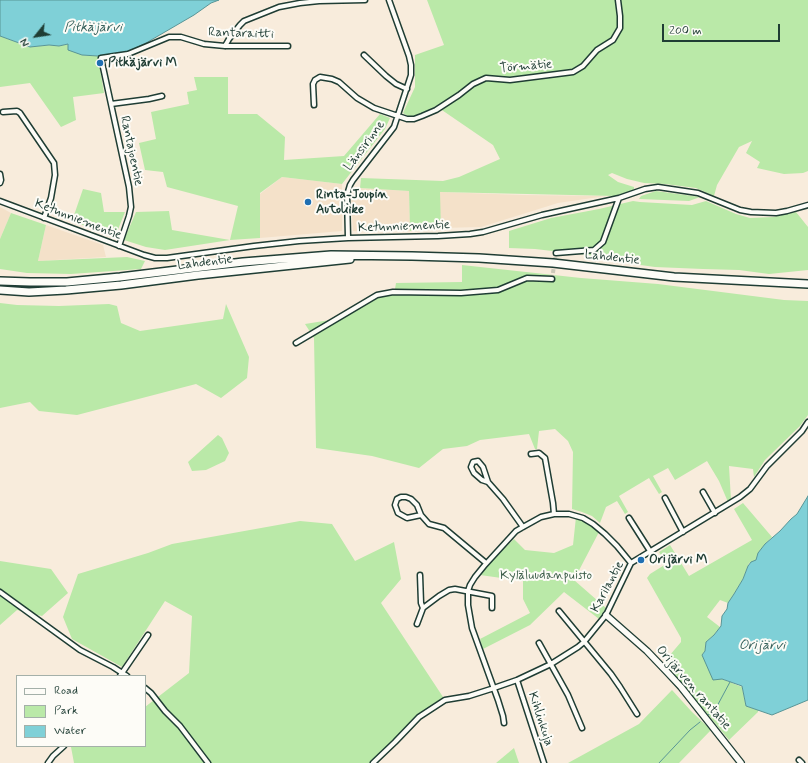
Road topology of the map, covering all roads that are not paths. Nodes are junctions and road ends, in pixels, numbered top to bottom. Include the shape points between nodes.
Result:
1 (365, 0) edge
2 (389, 0) edge
3 (618, 0) edge
4 (225, 46) junction
5 (288, 46) dead end
6 (364, 55) dead end
7 (101, 58) joint
8 (407, 89) junction
9 (162, 96) dead end
10 (111, 104) junction
11 (314, 105) dead end
12 (3, 112) dead end
13 (397, 116) junction
14 (0, 174) edge
15 (0, 183) edge
16 (619, 198) junction
17 (0, 201) edge
18 (808, 205) edge
19 (44, 218) junction
20 (348, 238) junction
21 (119, 246) junction
22 (556, 253) dead end
23 (412, 256) junction
24 (0, 276) edge
25 (552, 279) dead end
26 (0, 281) edge
27 (30, 282) junction
28 (808, 284) edge
29 (0, 290) edge
30 (296, 343) dead end
31 (808, 422) edge
32 (531, 454) dead end
33 (488, 482) junction
34 (703, 492) dead end
35 (664, 498) dead end
36 (715, 513) junction
37 (554, 514) junction
38 (420, 515) junction
39 (629, 518) dead end
40 (523, 527) junction
41 (683, 532) junction
42 (650, 551) junction
43 (486, 563) junction
44 (631, 563) junction
45 (420, 575) dead end
46 (468, 591) junction
47 (0, 592) edge
48 (423, 608) junction
49 (492, 608) dead end
50 (559, 611) dead end
51 (606, 615) junction
52 (417, 624) dead end
53 (148, 635) dead end
54 (584, 642) junction
55 (539, 643) dead end
56 (551, 664) junction
57 (121, 674) edge
58 (517, 680) junction
59 (494, 688) junction
60 (146, 689) edge
61 (637, 714) dead end
62 (504, 723) dead end
63 (582, 728) dead end
64 (63, 747) edge
65 (48, 763) edge
66 (208, 763) edge
67 (373, 763) edge
68 (544, 763) edge
69 (741, 763) edge

1 - 4 street via 319,1 279,7 244,21
2 - 8 street, Länsirinne via 411,65
3 - 13 street, Törmätie via 620,28 613,40 597,50 583,66 573,72 510,80 486,78 429,113 414,119
4 - 5 street, Rantaraitti
4 - 7 street, Rantaraitti via 175,37 128,54
6 - 8 street via 396,84
7 - 10 street, Rantajoentie
8 - 13 street, Länsirinne
9 - 10 street
10 - 21 street, Rantajoentie via 131,207
11 - 13 street, Törmätie via 312,84 320,77 339,82 366,105
12 - 19 street via 20,113 54,163 55,175 51,198
13 - 20 street, Länsirinne via 391,131 350,185 347,195
14 - 15 street
16 - 18 street, Ketunniementie via 658,187 698,193 751,212 776,213
16 - 20 street, Ketunniementie via 470,234
16 - 22 street via 603,242 594,250
17 - 19 street, Ketunniementie
19 - 21 street, Ketunniementie
20 - 21 street, Ketunniementie via 254,246 167,258 155,258
23 - 27 highway, Lahdentie via 331,255 242,262 120,278
23 - 28 highway, Lahdentie via 553,263 674,277
23 - 29 highway, Lahdentie via 318,262 66,290
24 - 27 highway
25 - 30 street via 527,278 498,290 461,293 393,292 377,295
26 - 27 highway, Lahdentie
31 - 36 street, Karilantie via 767,466 750,489
32 - 37 street via 539,453 546,458
33 - 33 street via 474,473 471,467 473,462 478,461 483,467
33 - 40 street
34 - 36 street
35 - 41 street
36 - 41 street, Karilantie
37 - 40 street via 541,517
37 - 44 street via 569,514 593,524
38 - 38 street via 407,518 398,513 395,505 397,499 411,499 417,505
38 - 43 street via 429,524 444,528
39 - 42 street
40 - 43 street via 516,531
41 - 42 street, Karilantie
42 - 44 street, Karilantie
43 - 46 street
44 - 51 street, Karilantie
45 - 48 street
46 - 48 street via 455,588
46 - 49 street via 492,596
46 - 59 street via 472,628
47 - 57 street via 80,650
48 - 52 street
50 - 54 street
51 - 54 street, Karilantie
51 - 69 street, Orijärven rantatie via 668,672
53 - 57 street
54 - 56 street, Karilantie
54 - 61 street via 611,674
55 - 56 street
56 - 58 street, Karilantie
56 - 63 street
58 - 59 street, Karilantie
58 - 68 street, Kihlinkuja
59 - 62 street
59 - 67 street, Karilantie via 445,700 419,717
60 - 66 street via 180,726
64 - 65 street

